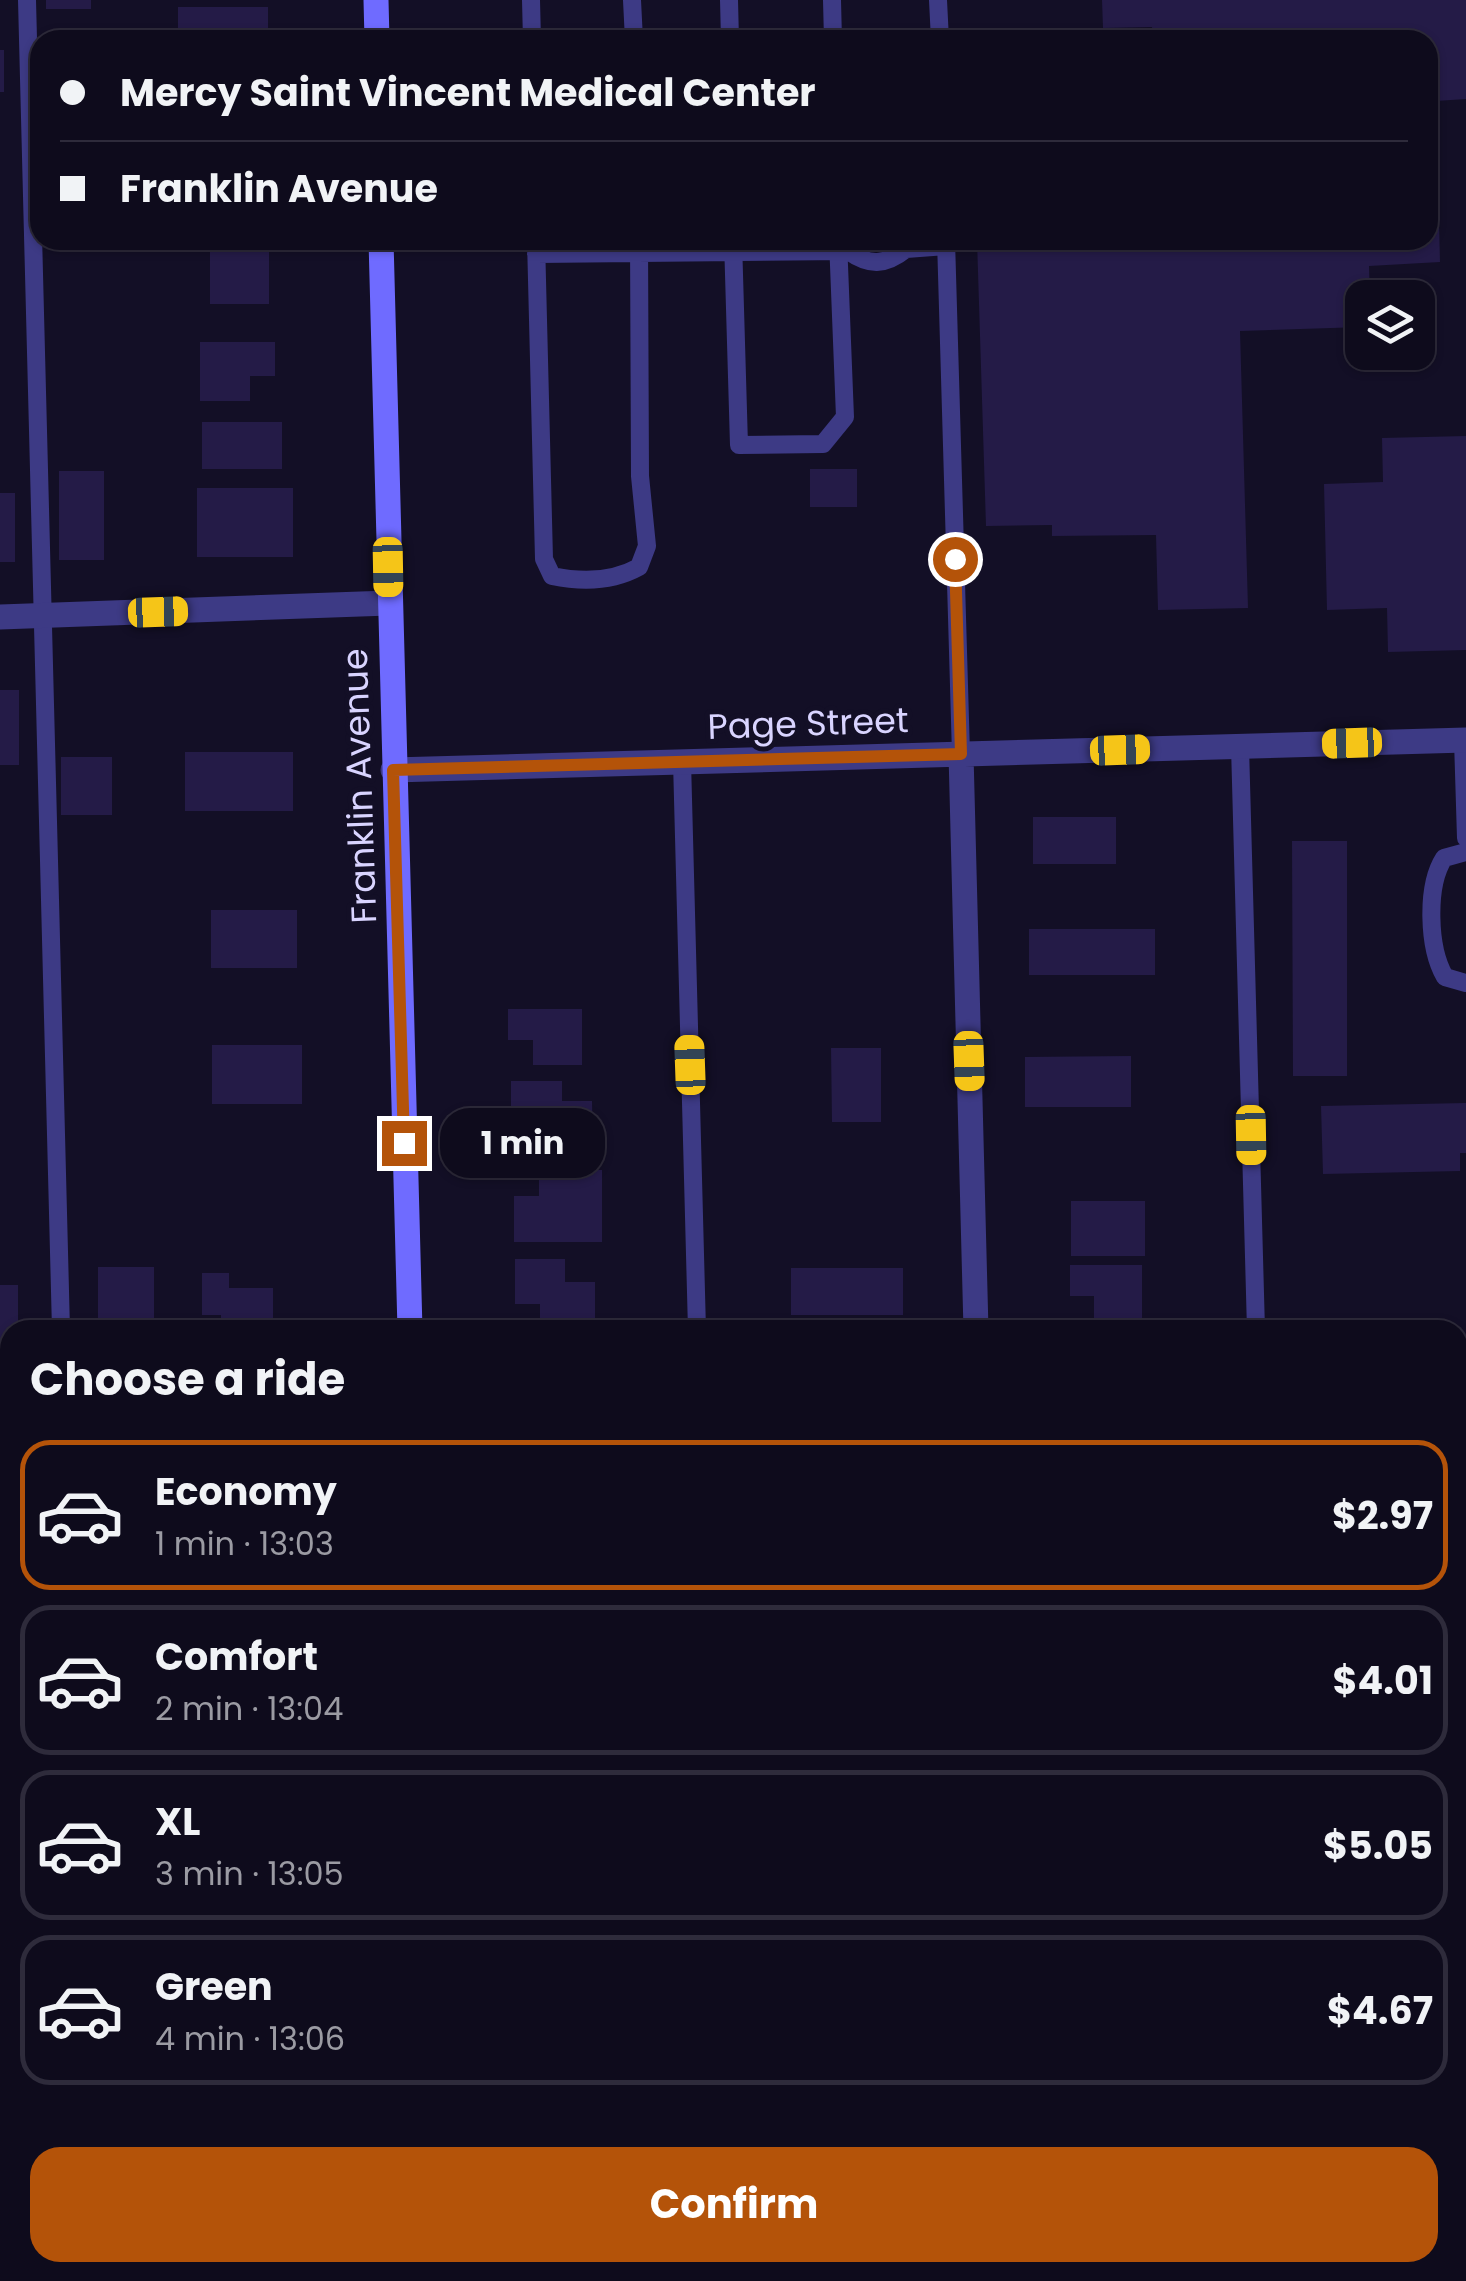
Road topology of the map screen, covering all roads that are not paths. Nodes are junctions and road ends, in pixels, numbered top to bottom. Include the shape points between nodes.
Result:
1 (27, 0) edge
2 (376, 0) edge
3 (531, 0) edge
4 (632, 0) edge
5 (729, 0) edge
6 (832, 0) edge
7 (938, 0) edge
8 (377, 30) edge
9 (532, 30) edge
10 (634, 30) edge
11 (730, 30) edge
12 (833, 30) edge
13 (940, 30) edge
14 (30, 116) edge
15 (33, 250) edge
16 (381, 250) edge
17 (536, 250) edge
18 (639, 250) edge
19 (733, 250) edge
20 (841, 250) edge
21 (846, 250) edge
22 (906, 250) edge
23 (946, 250) edge
24 (389, 603) junction
25 (43, 616) junction
26 (0, 617) edge
27 (1464, 740) edge
28 (1240, 746) junction
29 (961, 754) junction
30 (682, 762) junction
31 (393, 770) junction
32 (1466, 838) edge
33 (1466, 852) edge
34 (1466, 983) edge
35 (60, 1320) edge
36 (410, 1320) edge
37 (696, 1320) edge
38 (976, 1320) edge
39 (1256, 1320) edge

1 - 14 lane
2 - 8 street
3 - 9 lane
4 - 10 lane
5 - 11 lane
6 - 12 lane
7 - 13 lane
15 - 25 lane
16 - 24 street, Franklin Avenue
17 - 18 lane via 544,559 552,576 571,580 620,577 638,568 646,546
19 - 20 lane via 740,445 823,444 845,418
21 - 22 lane via 864,262 890,262
23 - 29 lane
24 - 25 street
24 - 31 street, Franklin Avenue
25 - 26 street
25 - 35 lane
27 - 28 street, Page Street
27 - 32 lane
28 - 29 street, Page Street
28 - 39 lane
29 - 30 street, Page Street
29 - 38 street
30 - 31 street, Page Street
30 - 37 lane
31 - 36 street, Franklin Avenue
33 - 34 lane via 1444,858 1436,870 1433,915 1436,961 1445,976

